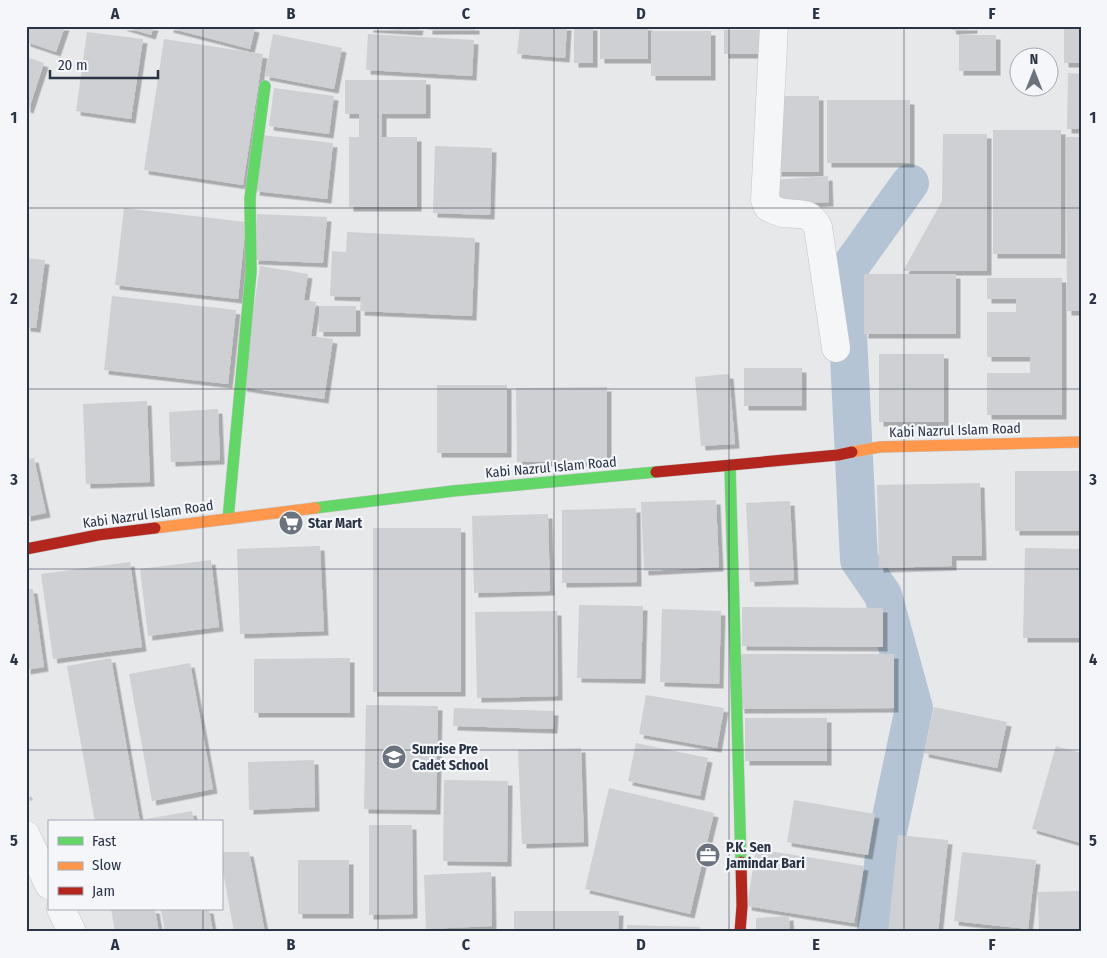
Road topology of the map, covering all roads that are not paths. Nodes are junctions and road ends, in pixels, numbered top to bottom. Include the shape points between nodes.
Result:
1 (774, 26) edge
2 (265, 86) dead end
3 (836, 348) dead end
4 (1081, 442) edge
5 (730, 465) junction
6 (228, 519) junction
7 (26, 549) edge
8 (26, 835) edge
9 (48, 883) edge
10 (61, 910) edge
11 (72, 932) edge
12 (740, 932) edge

1 - 3 street via 765,200 768,207 781,212 808,215 818,227
2 - 6 main road via 250,198 251,272
4 - 5 main road, Kabi Nazrul Islam Road via 880,448
5 - 6 main road, Kabi Nazrul Islam Road via 453,491
5 - 12 main road via 742,906
6 - 7 main road, Kabi Nazrul Islam Road via 98,535
8 - 9 street
10 - 11 street

